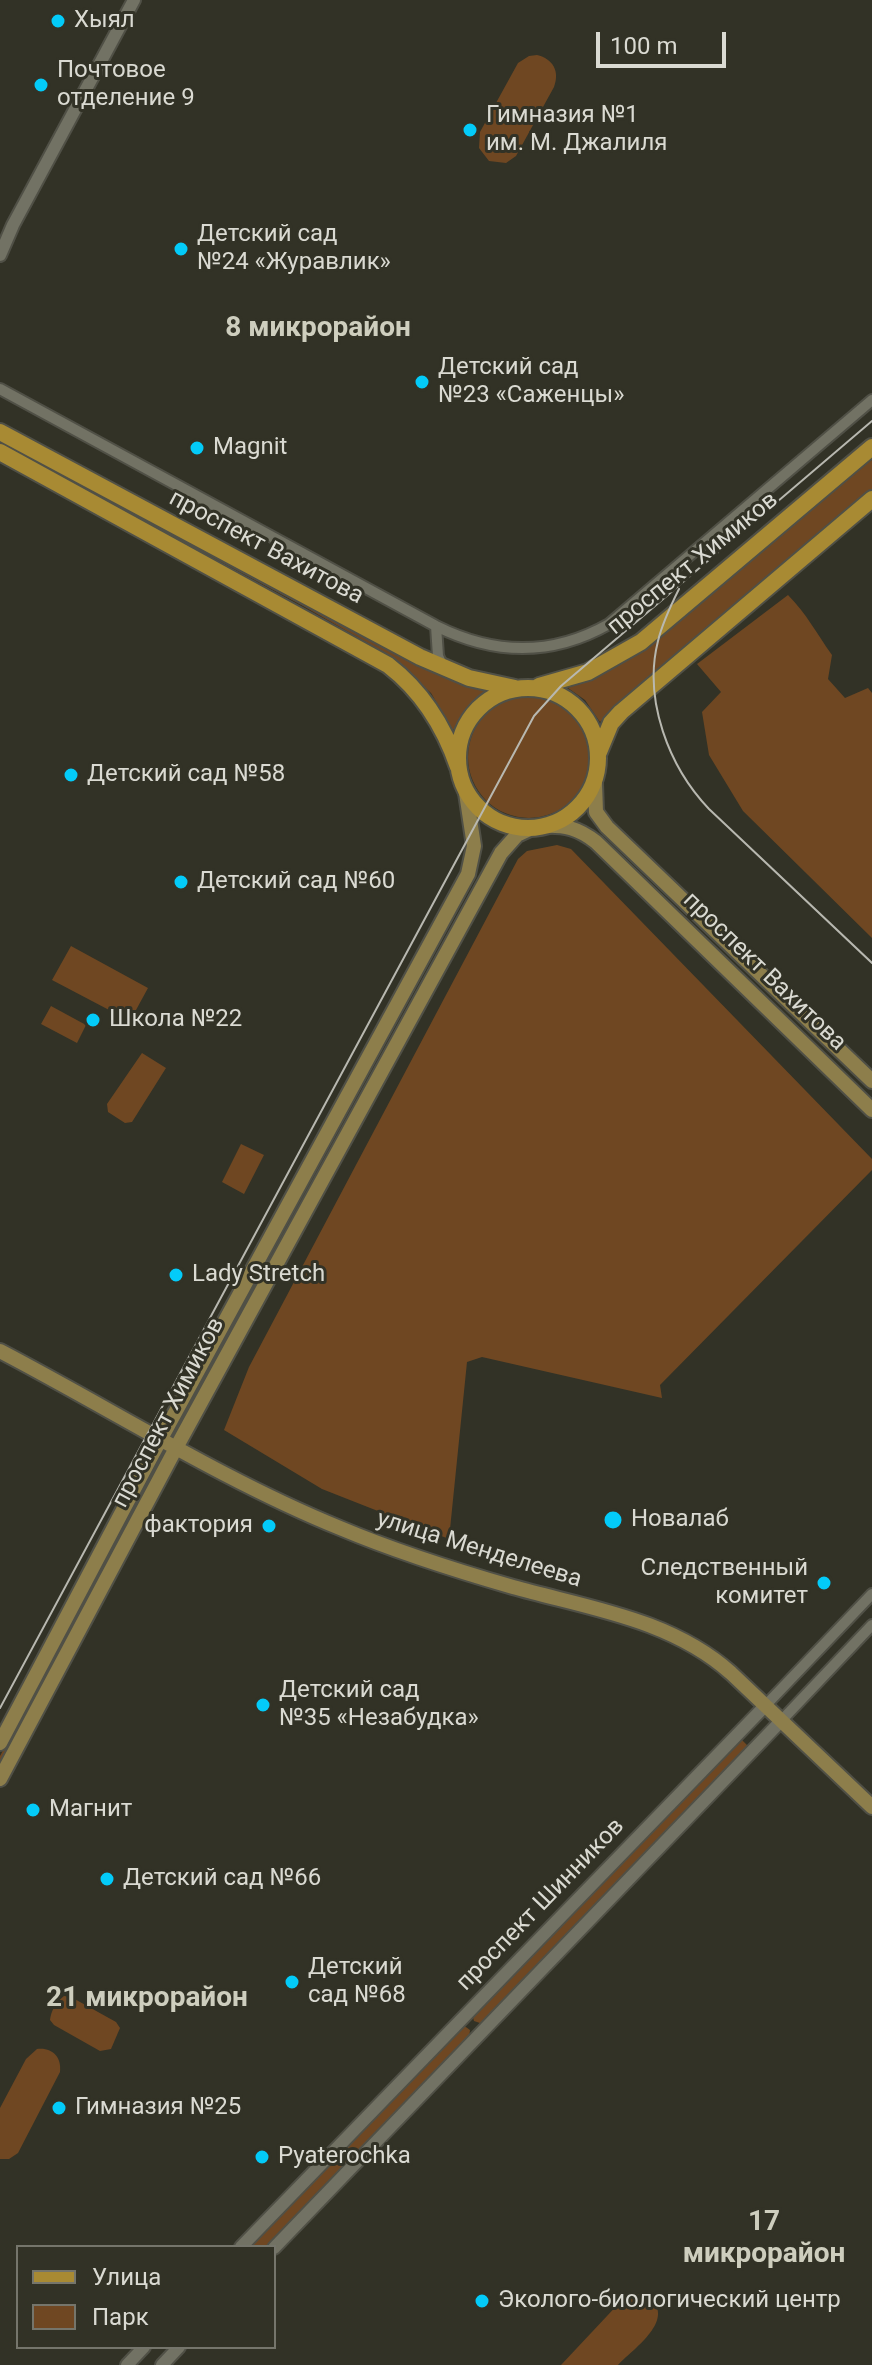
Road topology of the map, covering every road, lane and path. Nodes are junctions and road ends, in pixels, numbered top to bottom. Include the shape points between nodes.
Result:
1 (134, 0) edge
2 (13, 225) junction
3 (0, 238) edge
4 (0, 255) edge
5 (0, 389) edge
6 (872, 400) edge
7 (0, 432) edge
8 (872, 447) edge
9 (0, 452) edge
10 (872, 499) edge
11 (436, 626) junction
12 (444, 669) junction
13 (522, 688) junction
14 (599, 754) junction
15 (458, 767) junction
16 (595, 783) junction
17 (466, 793) junction
18 (537, 827) junction
19 (872, 1081) edge
20 (872, 1110) edge
21 (263, 1253) junction
22 (279, 1261) junction
23 (0, 1351) edge
24 (161, 1439) junction
25 (176, 1448) junction
26 (120, 1515) junction
27 (135, 1527) junction
28 (872, 1594) edge
29 (872, 1625) edge
30 (765, 1706) junction
31 (781, 1721) junction
32 (744, 1727) junction
33 (761, 1742) junction
34 (0, 1743) edge
35 (0, 1779) edge
36 (872, 1807) edge
37 (464, 2016) junction
38 (481, 2033) junction
39 (243, 2245) edge
40 (276, 2246) edge
41 (142, 2349) edge
42 (177, 2349) edge
43 (127, 2365) edge
44 (162, 2365) edge

1 - 2 street
2 - 3 street
2 - 4 street
5 - 11 street
6 - 11 street via 598,630 567,643 522,650 469,641
7 - 12 main road, проспект Вахитова
8 - 13 main road, проспект Химиков via 630,650 588,672
9 - 15 main road, проспект Вахитова via 388,665 431,708
10 - 14 main road via 621,712
11 - 12 street
12 - 13 main road, проспект Вахитова
13 - 14 main road, проспект Вахитова via 554,692 577,708
13 - 15 main road, проспект Вахитова via 495,695 469,718
14 - 16 main road, проспект Вахитова
15 - 17 main road, проспект Вахитова
16 - 18 main road via 573,812
16 - 19 main road, проспект Вахитова via 594,805 607,827
17 - 18 main road, проспект Вахитова via 490,818 512,827
17 - 21 main road, проспект Химиков via 474,846 468,874
18 - 20 main road, проспект Вахитова via 568,826 596,842
18 - 22 main road, проспект Химиков via 517,835 501,853
21 - 22 main road
21 - 24 main road, проспект Химиков
22 - 25 main road, проспект Химиков
23 - 24 main road, улица Менделеева
24 - 25 main road, улица Менделеева
24 - 26 main road, проспект Химиков
25 - 27 main road, проспект Химиков
25 - 30 main road, улица Менделеева via 404,1554 615,1613 683,1639 712,1656
26 - 27 main road via 120,1533 126,1535
26 - 34 main road, проспект Химиков
27 - 35 main road, проспект Химиков
28 - 30 street, проспект Шинников
29 - 31 street, проспект Шинников
30 - 31 main road, улица Менделеева
30 - 32 street, проспект Шинников
31 - 33 street, проспект Шинников
31 - 36 main road, улица Менделеева
32 - 33 street via 759,1733
32 - 37 street, проспект Шинников
33 - 38 street, проспект Шинников
37 - 38 street
37 - 39 street, проспект Шинников
38 - 40 street, проспект Шинников
41 - 43 street
42 - 44 street

